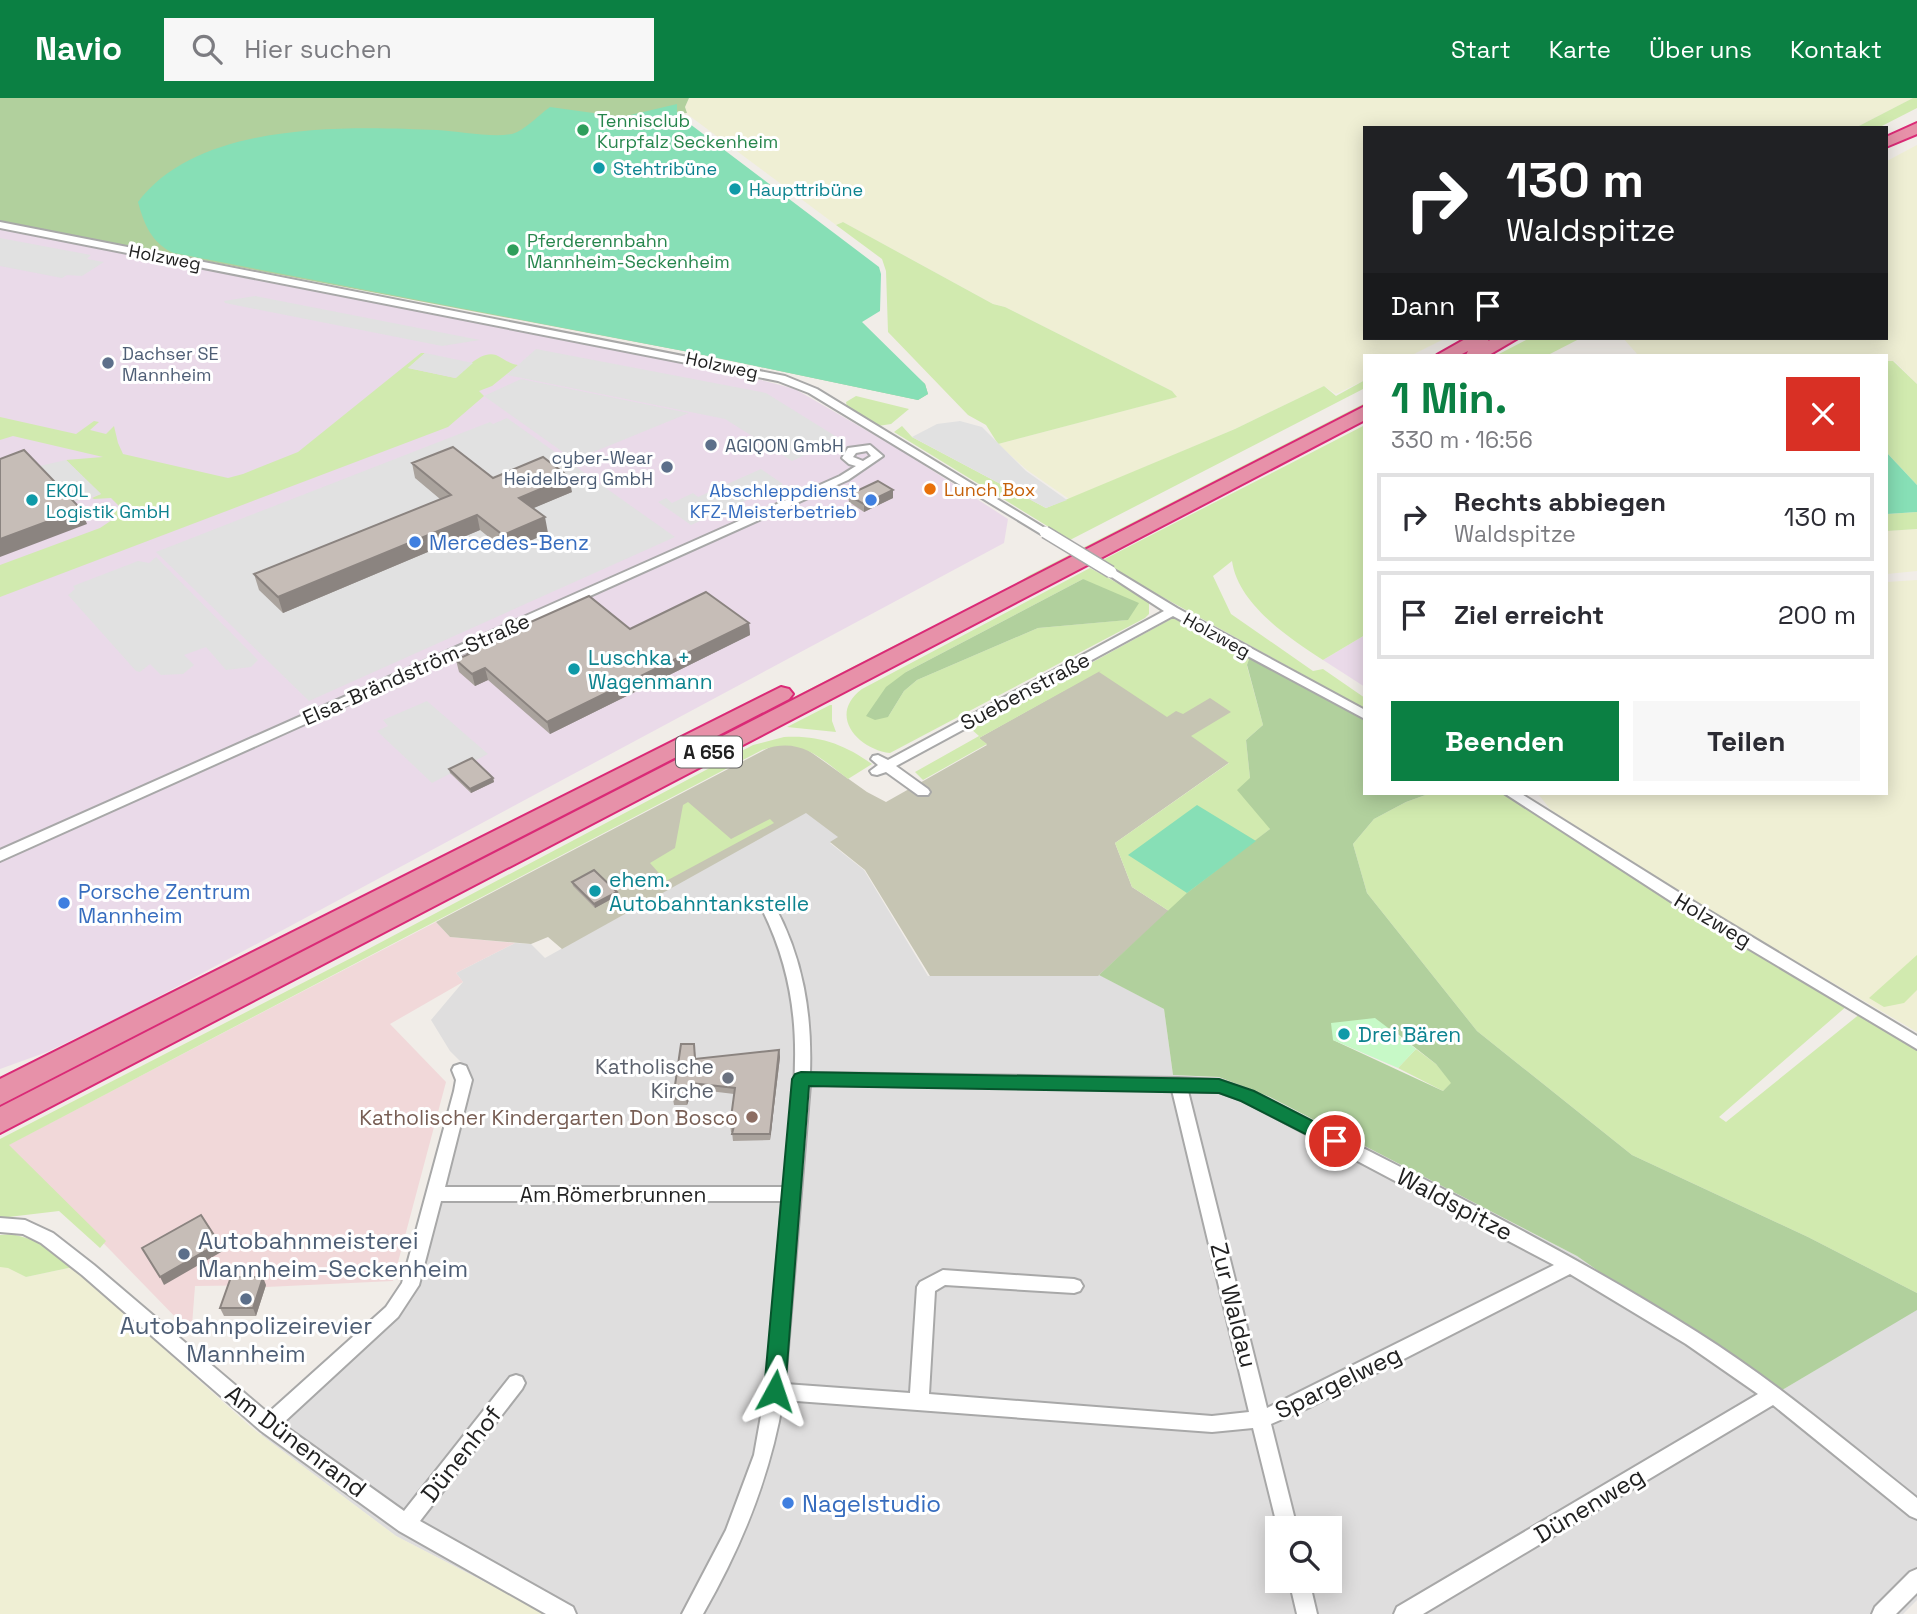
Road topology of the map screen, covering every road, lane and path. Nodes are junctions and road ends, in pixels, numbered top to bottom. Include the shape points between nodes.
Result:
1 (1917, 115) edge
2 (1917, 128) edge
3 (1888, 130) edge
4 (1888, 142) edge
5 (0, 225) edge
6 (1477, 340) edge
7 (1505, 340) edge
8 (1448, 354) edge
9 (1477, 354) edge
10 (1363, 398) edge
11 (1363, 413) edge
12 (850, 437) dead end
13 (896, 440) junction
14 (857, 448) junction
15 (874, 450) junction
16 (850, 461) junction
17 (864, 464) junction
18 (832, 481) junction
19 (1173, 611) junction
20 (1363, 714) edge
21 (923, 792) dead end
22 (1514, 795) edge
23 (0, 856) edge
24 (768, 906) dead end
25 (1917, 1043) edge
26 (460, 1070) dead end
27 (43, 1071) junction
28 (0, 1079) edge
29 (801, 1079) junction
30 (1178, 1084) junction
31 (0, 1093) edge
32 (0, 1121) edge
33 (435, 1194) junction
34 (791, 1194) junction
35 (0, 1225) edge
36 (1570, 1265) junction
37 (1074, 1286) dead end
38 (516, 1383) dead end
39 (775, 1391) junction
40 (1774, 1395) junction
41 (919, 1401) junction
42 (1262, 1419) junction
43 (268, 1425) junction
44 (1917, 1510) edge
45 (1284, 1516) edge
46 (406, 1524) junction
47 (1917, 1580) edge
48 (1302, 1593) edge
49 (566, 1614) edge
50 (692, 1614) edge
51 (1307, 1614) edge
52 (1404, 1614) edge
53 (1882, 1614) edge

1 - 3 highway
2 - 4 highway
5 - 13 street, Holzweg via 781,378 813,391
6 - 8 highway
7 - 9 highway
10 - 27 highway, A 656
11 - 32 highway, A 656
12 - 14 street
13 - 15 street
13 - 19 street, Holzweg, bridge
14 - 15 street
14 - 16 street, Elsa-Brändström-Straße via 848,452
15 - 17 street via 877,458
16 - 17 street
16 - 18 street, Elsa-Brändström-Straße
17 - 18 street, Elsa-Brändström-Straße
18 - 23 street, Elsa-Brändström-Straße
19 - 20 street, Holzweg
19 - 21 street, Suebenstraße via 881,765
22 - 25 street, Holzweg
24 - 29 street via 785,939 796,978 803,1027
26 - 33 street via 463,1091
27 - 28 highway
27 - 31 highway, A 656
29 - 30 street, Waldspitze
29 - 34 street
30 - 36 street, Waldspitze via 1219,1086 1248,1096
30 - 42 street, Zur Waldau
33 - 34 street, Am Römerbrunnen
33 - 43 street via 410,1285 392,1312
34 - 39 street
35 - 43 street, Am Dünenrand via 25,1227 47,1238
36 - 40 street, Waldspitze via 1692,1338
36 - 42 street, Spargelweg
37 - 41 street via 943,1277 926,1287
38 - 46 street, Dünenhof
39 - 41 street, Spargelweg
39 - 50 street via 763,1454 741,1522
40 - 44 street, Waldspitze
40 - 52 street, Dünenweg
41 - 42 street, Spargelweg via 1212,1424
42 - 45 street, Zur Waldau
43 - 46 street, Am Dünenrand
46 - 49 street, Am Dünenrand
47 - 53 street
48 - 51 street

